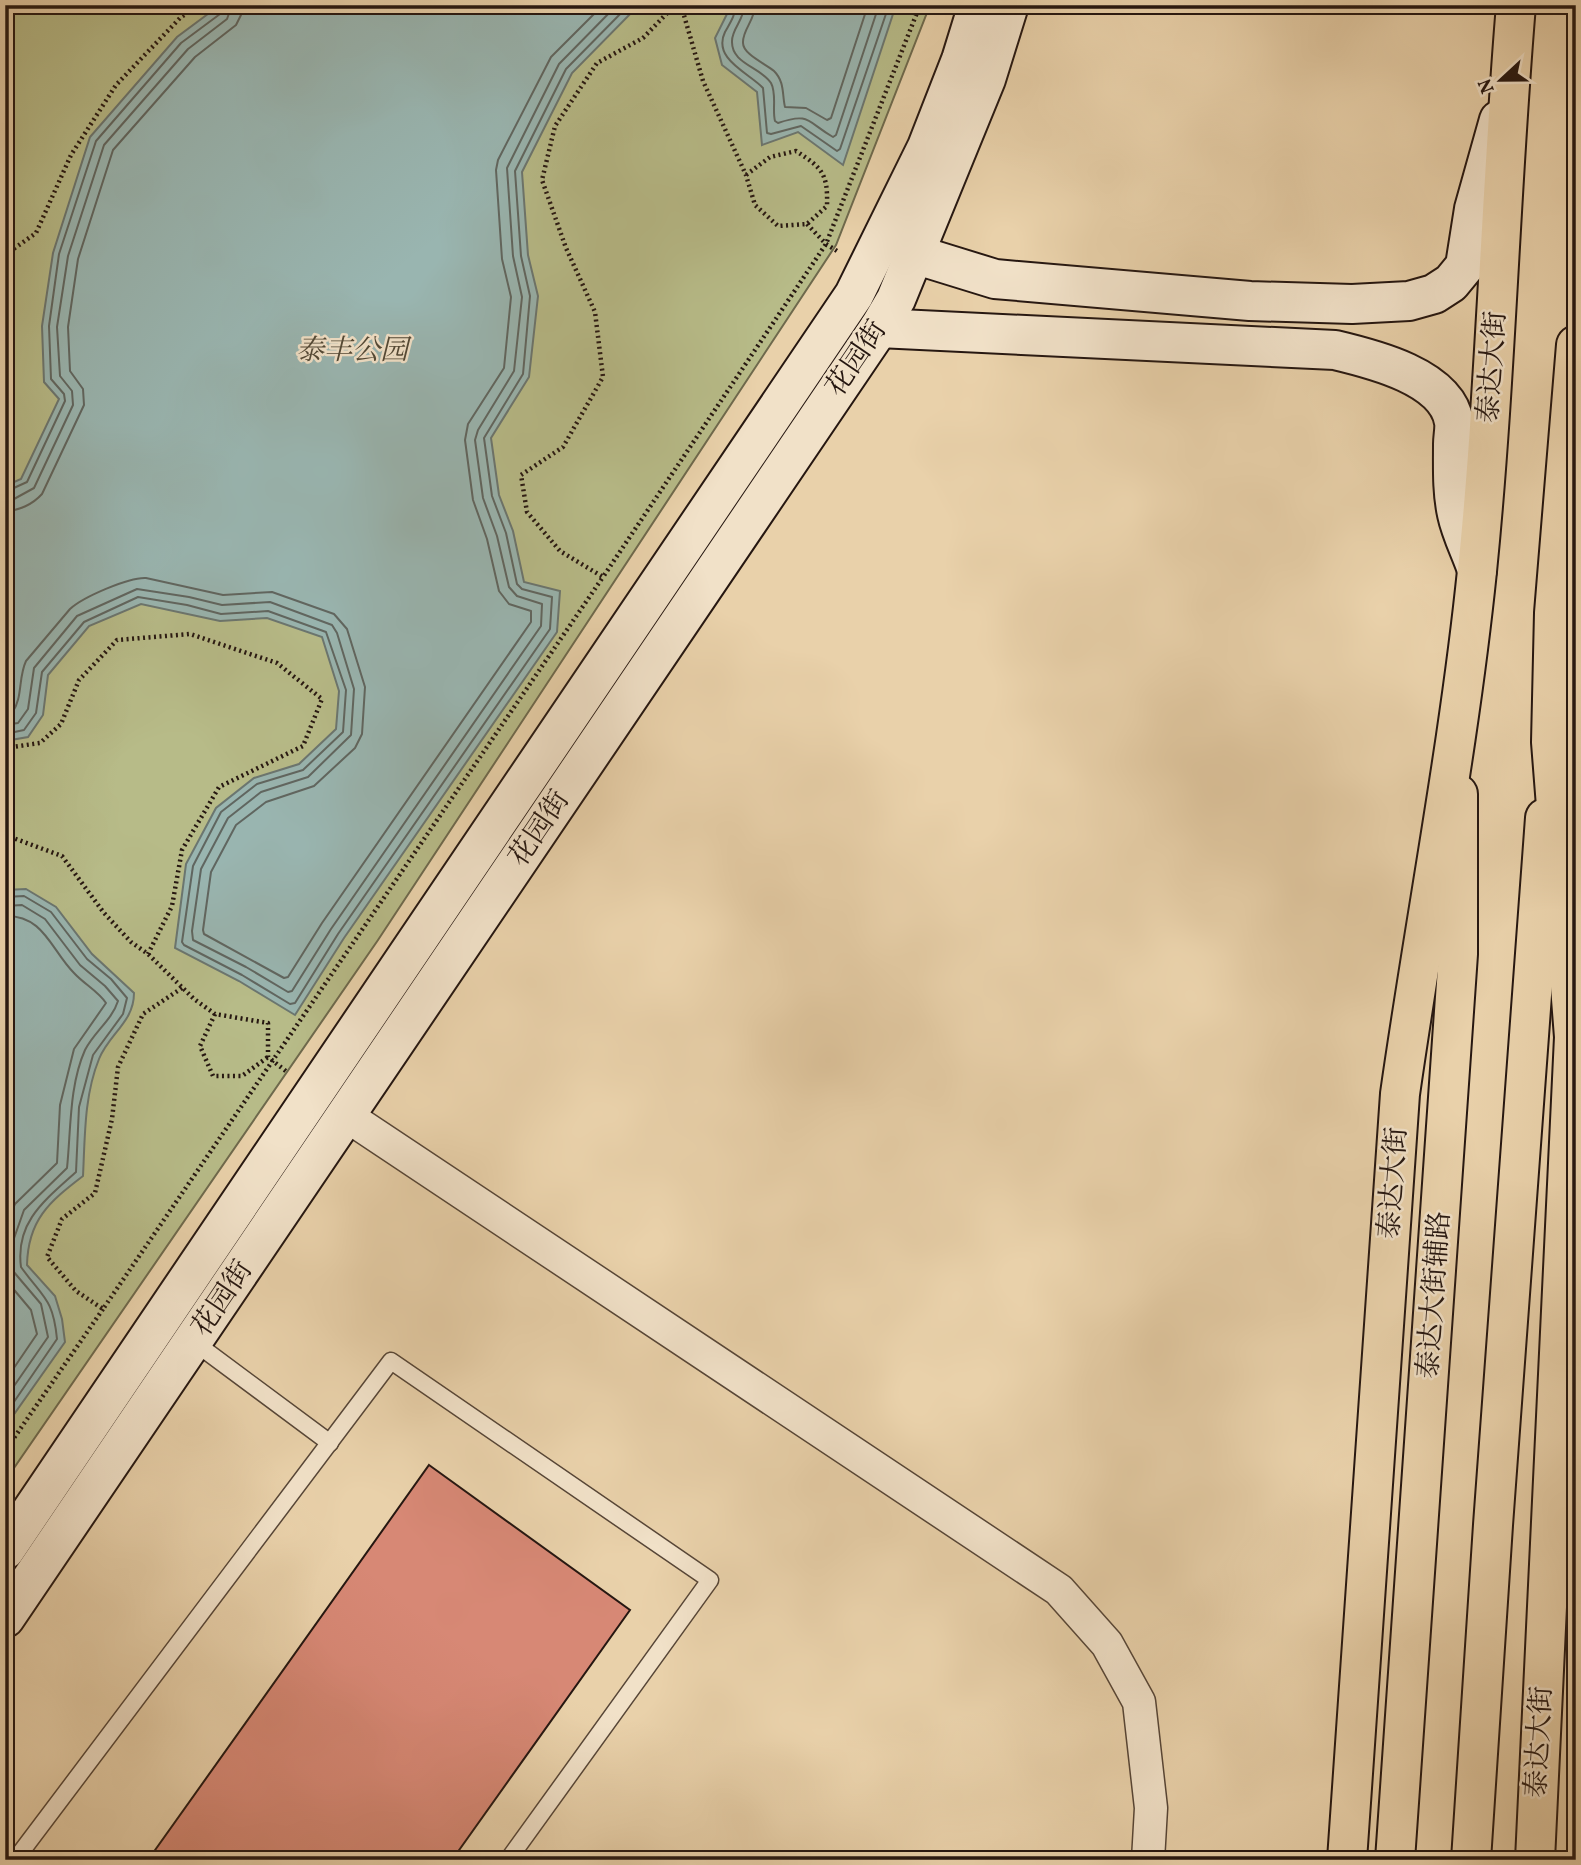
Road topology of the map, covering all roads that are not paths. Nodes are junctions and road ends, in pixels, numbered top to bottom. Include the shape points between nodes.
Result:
1 (978, 5) edge
2 (1009, 5) edge
3 (1516, 5) edge
4 (1510, 67) junction
5 (915, 254) junction
6 (879, 328) junction
7 (1576, 345) edge
8 (1477, 570) junction
9 (1458, 729) junction
10 (1551, 743) junction
11 (1575, 1025) edge
12 (347, 1116) junction
13 (194, 1342) junction
14 (330, 1443) junction
15 (5, 1550) edge
16 (5, 1618) edge
17 (15, 1860) edge
18 (508, 1860) edge
19 (1148, 1860) edge
20 (1347, 1860) edge
21 (1395, 1860) edge
22 (1471, 1860) edge
23 (1535, 1860) edge

1 - 15 street, 花园街 via 927,147 854,295
2 - 5 street, 花园街 via 986,79
3 - 4 main road, 泰达大街
4 - 5 street via 1474,209 1465,265 1434,295 1352,304 1250,301 995,279
4 - 8 main road, 泰达大街
5 - 6 street, 花园街
6 - 8 street via 1335,350 1405,372 1438,393 1454,422 1457,514
6 - 12 street, 花园街
7 - 10 main road via 1554,613
8 - 9 main road, 泰达大街
9 - 20 main road, 泰达大街 via 1400,1094
9 - 21 main road, 泰达大街辅路 via 1458,954
10 - 11 main road, 泰达大街
10 - 22 main road
11 - 23 main road, 泰达大街
12 - 13 street, 花园街
12 - 19 street via 1059,1590 1107,1644 1139,1702 1151,1808
13 - 14 lane
13 - 16 street, 花园街
14 - 17 lane
14 - 18 lane via 391,1361 710,1580

